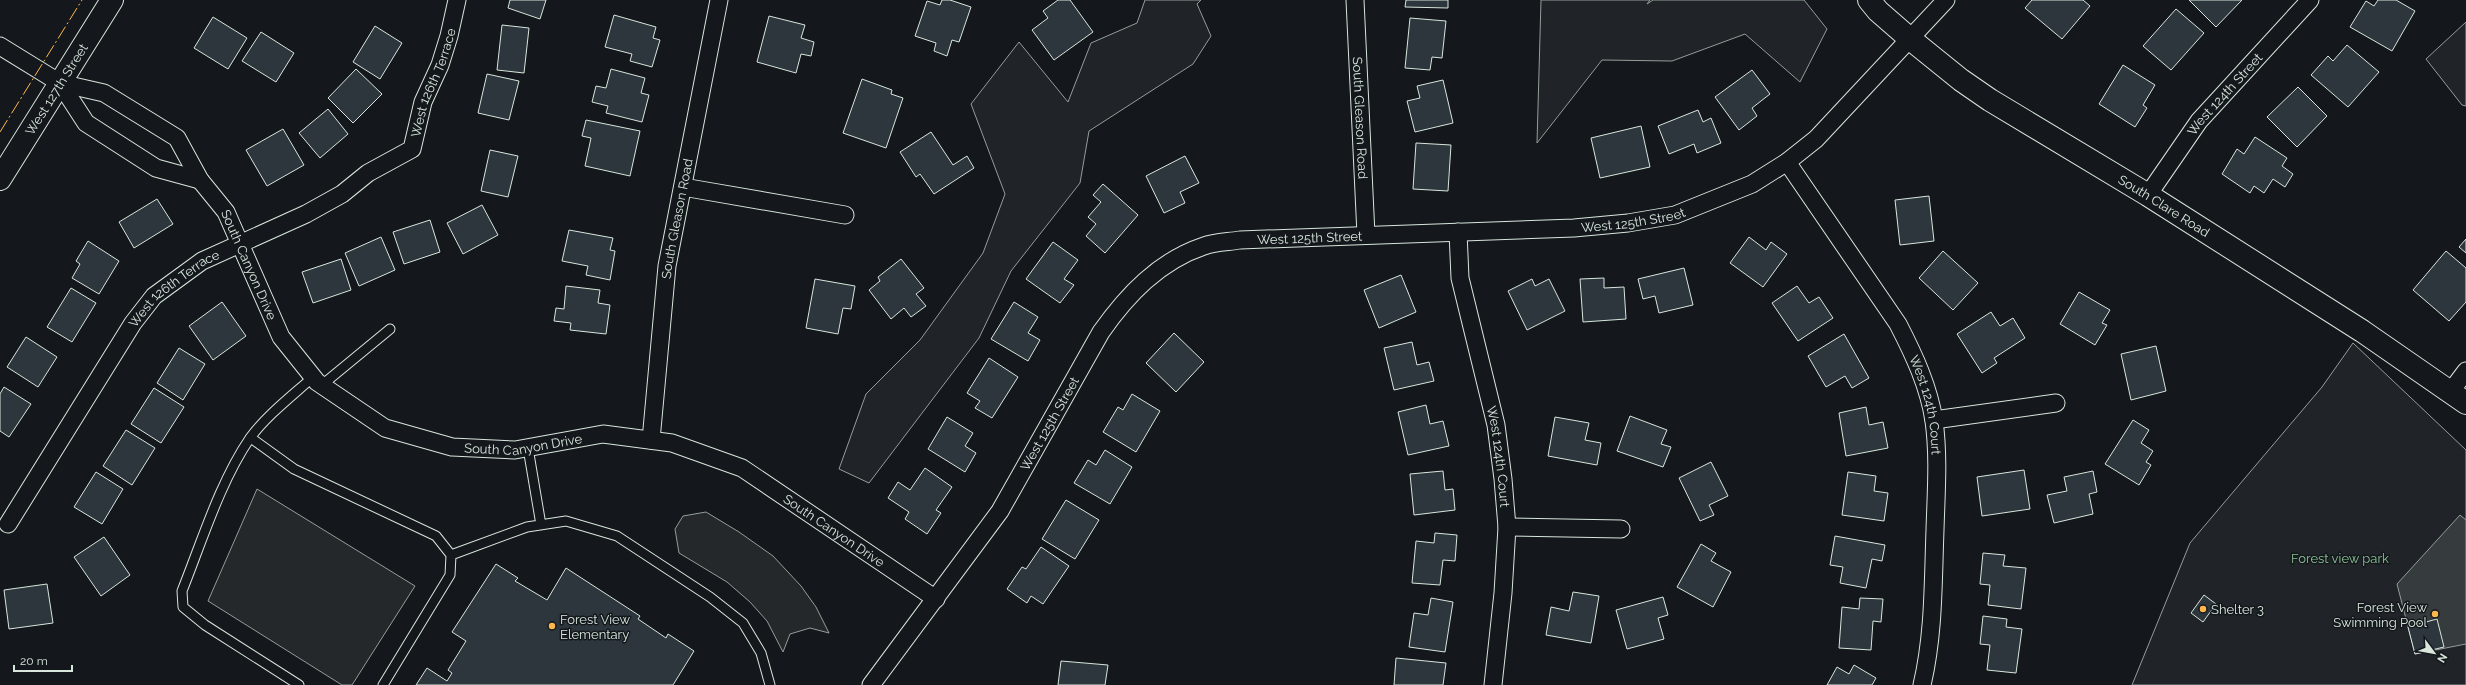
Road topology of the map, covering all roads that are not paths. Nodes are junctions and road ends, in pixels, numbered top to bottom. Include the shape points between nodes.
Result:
1 (112, 0) edge
2 (719, 0) edge
3 (1355, 0) edge
4 (1869, 0) edge
5 (1946, 0) edge
6 (2310, 0) edge
7 (454, 1) edge
8 (1909, 38) junction
9 (0, 46) edge
10 (60, 83) junction
11 (1787, 162) junction
12 (0, 179) edge
13 (200, 180) junction
14 (683, 187) junction
15 (2148, 195) junction
16 (845, 214) dead end
17 (1458, 232) junction
18 (1366, 235) junction
19 (240, 243) junction
20 (390, 329) dead end
21 (2466, 371) edge
22 (318, 381) junction
23 (2458, 397) edge
24 (2056, 403) dead end
25 (1934, 420) junction
26 (251, 438) junction
27 (651, 440) junction
28 (528, 448) junction
29 (8, 524) dead end
30 (541, 524) junction
31 (1507, 527) junction
32 (1621, 529) dead end
33 (452, 555) junction
34 (936, 599) junction
35 (299, 685) edge
36 (383, 685) edge
37 (770, 685) edge
38 (871, 685) edge
39 (1493, 685) edge
40 (1922, 685) edge

1 - 10 street, West 127th Street
2 - 14 street, South Gleason Road
3 - 18 street, South Gleason Road
4 - 8 street, South Clare Road
5 - 8 street, West 125th Street
6 - 15 street, West 124th Street via 2199,121
7 - 19 street, West 126th Terrace via 449,36 440,65 423,102 412,149 368,173 342,194 306,214
8 - 11 street, West 125th Street via 1835,120
8 - 15 street, South Clare Road via 1990,100
9 - 10 street
10 - 12 street, West 127th Street
10 - 13 street via 86,123 156,168
10 - 13 street, South Canyon Drive via 104,93 177,138
11 - 17 street, West 125th Street via 1752,184 1675,215 1574,228
11 - 25 street, West 124th Court via 1898,324 1919,367
13 - 19 street, South Canyon Drive via 226,212
14 - 16 street
14 - 27 street, South Gleason Road via 667,266
15 - 23 street, South Clare Road via 2362,331
17 - 18 street, West 125th Street
17 - 31 street, West 124th Court via 1460,278 1496,425 1504,479
18 - 34 street, West 125th Street via 1240,240 1204,246 1173,260 1143,282 1120,305 1101,332 1000,511
19 - 22 street, South Canyon Drive via 282,337
19 - 29 street, West 126th Terrace via 202,261 154,296 133,323
20 - 22 lane
21 - 23 street
22 - 26 lane via 270,415
22 - 28 street, South Canyon Drive via 385,428 452,447 515,450
24 - 25 street
25 - 40 street, West 124th Court via 1937,448 1932,616 1928,659
26 - 33 lane via 294,469 436,536
26 - 35 lane via 232,467 182,591 183,608
27 - 28 street, South Canyon Drive via 603,434
27 - 34 street, South Canyon Drive via 672,443 742,468
28 - 30 lane
30 - 33 lane
30 - 37 lane via 566,521 617,536 710,597 742,623 761,653
31 - 32 street
31 - 39 street, West 124th Court
33 - 36 lane via 450,575
34 - 38 street, West 125th Street

